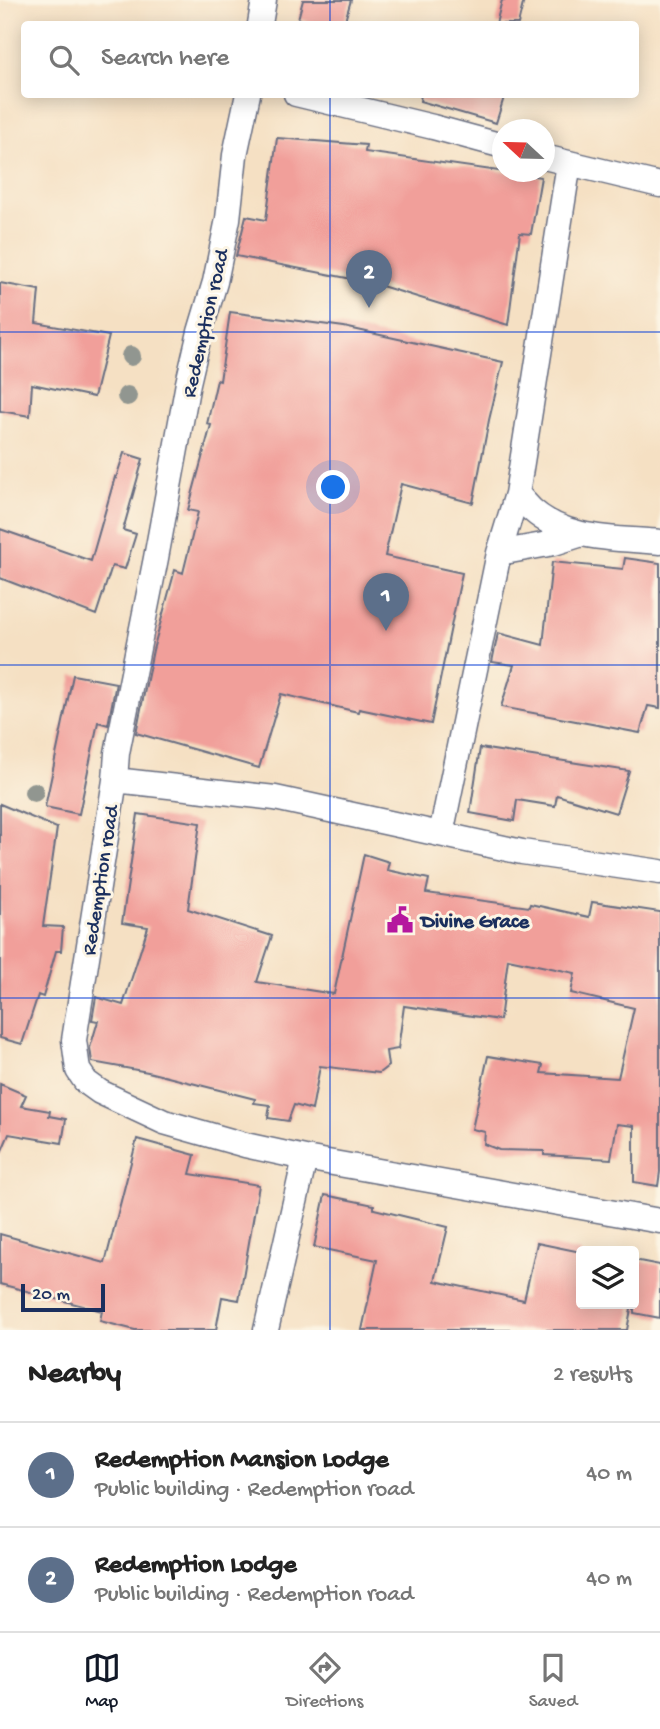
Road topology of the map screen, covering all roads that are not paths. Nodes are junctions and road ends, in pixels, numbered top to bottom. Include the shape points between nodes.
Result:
1 (264, 0) edge
2 (260, 21) edge
3 (247, 98) edge
4 (313, 98) edge
5 (492, 143) edge
6 (555, 160) edge
7 (569, 163) junction
8 (660, 185) edge
9 (517, 494) junction
10 (579, 535) junction
11 (660, 542) edge
12 (499, 553) junction
13 (115, 780) junction
14 (441, 834) junction
15 (660, 872) edge
16 (305, 1158) junction
17 (660, 1221) edge
18 (266, 1330) edge

1 - 2 street
3 - 13 street, Redemption road via 228,219 188,383
4 - 5 street
6 - 7 street
7 - 8 street
7 - 9 street
9 - 10 street via 549,522
9 - 12 street
10 - 11 street
10 - 12 street
12 - 14 street
13 - 14 street via 275,798
13 - 16 street, Redemption road via 74,1040 78,1070 100,1092 164,1122
14 - 15 street via 522,852
16 - 17 street, Redemption road
16 - 18 street

